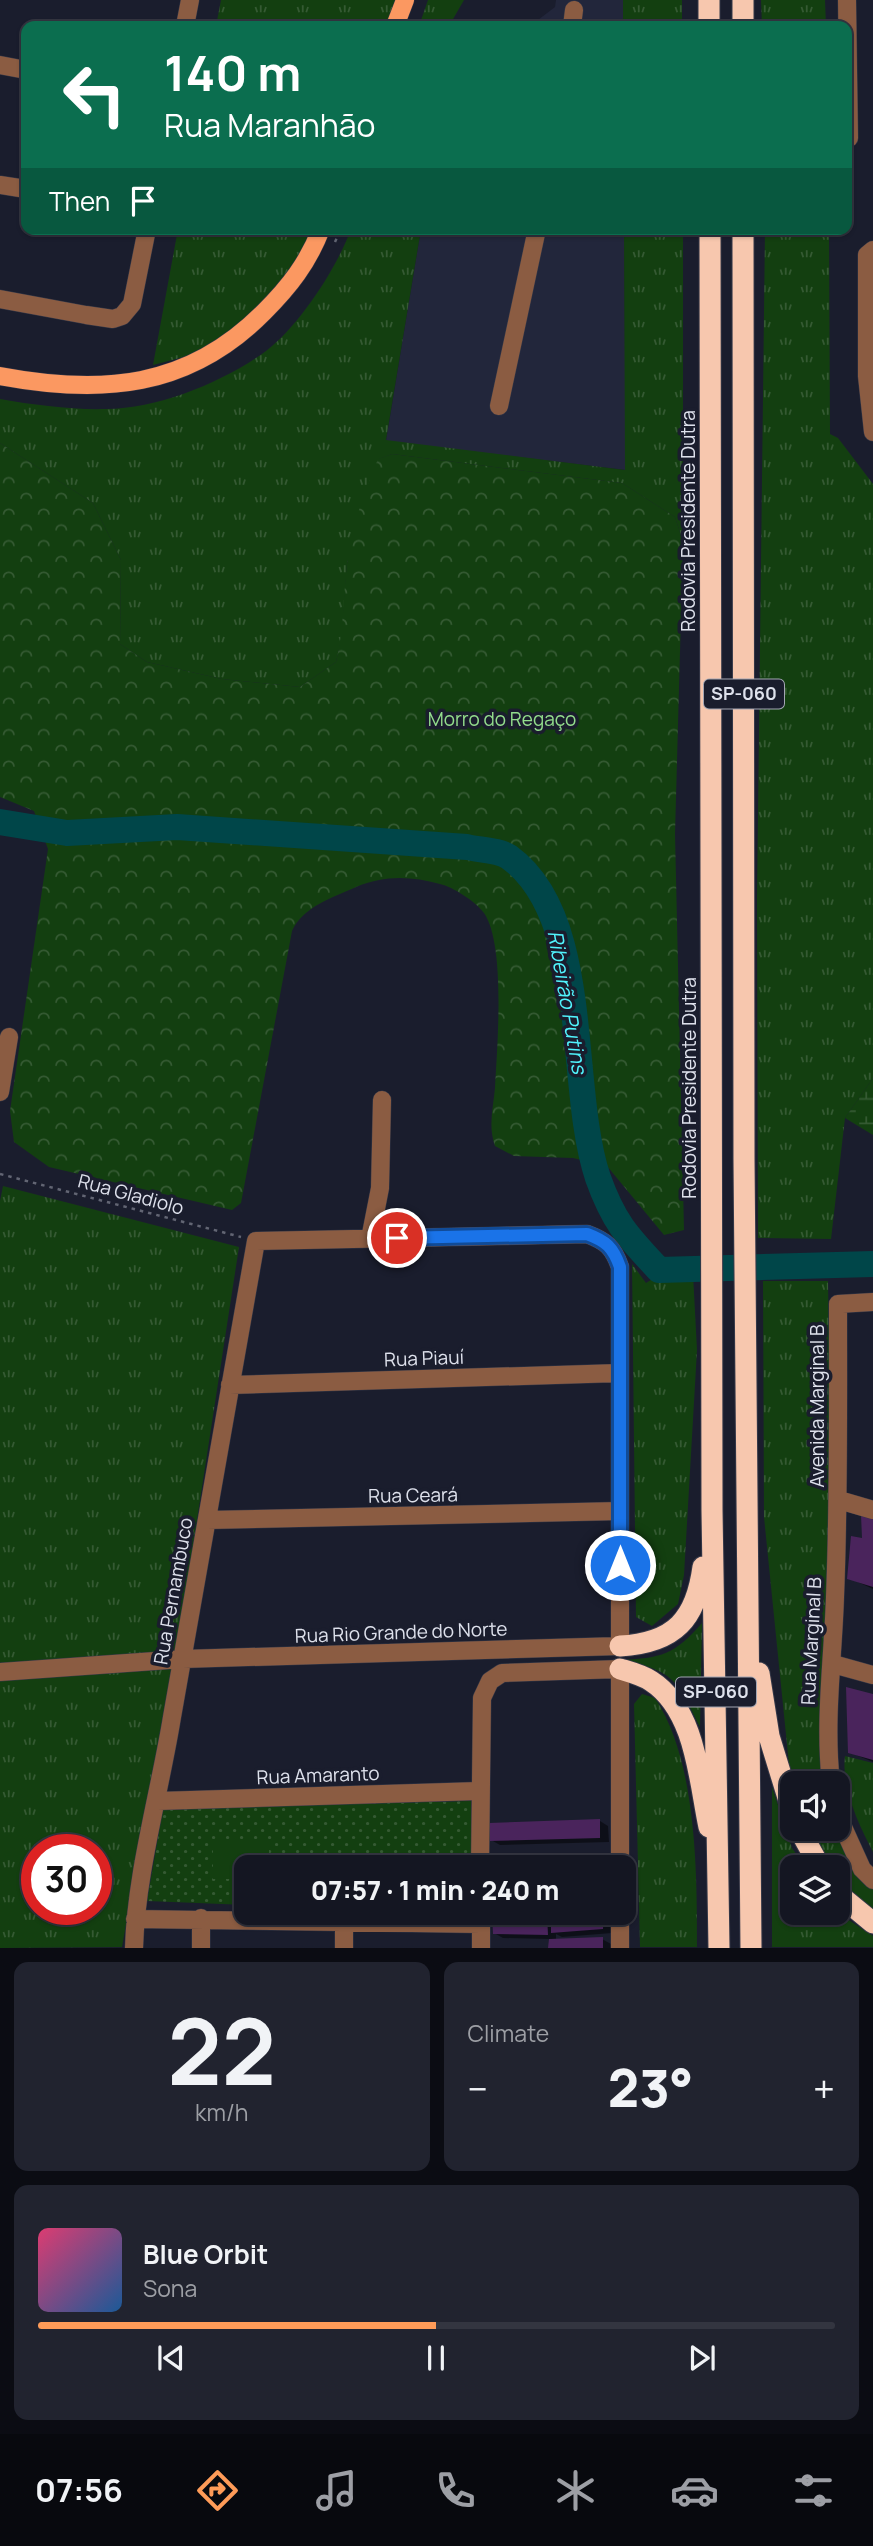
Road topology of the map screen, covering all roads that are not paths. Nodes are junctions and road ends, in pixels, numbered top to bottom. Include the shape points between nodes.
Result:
1 (190, 0) edge
2 (405, 0) edge
3 (709, 0) edge
4 (743, 0) edge
5 (847, 0) edge
6 (186, 21) edge
7 (397, 21) edge
8 (709, 21) edge
9 (743, 21) edge
10 (847, 21) edge
11 (0, 65) edge
12 (21, 68) edge
13 (0, 185) edge
14 (21, 188) edge
15 (146, 235) edge
16 (319, 235) edge
17 (536, 235) edge
18 (710, 235) edge
19 (743, 235) edge
20 (870, 252) edge
21 (0, 299) edge
22 (0, 376) edge
23 (499, 406) dead end
24 (872, 430) edge
25 (9, 1037) dead end
26 (0, 1092) edge
27 (382, 1100) dead end
28 (370, 1239) junction
29 (873, 1302) edge
30 (619, 1373) junction
31 (230, 1385) junction
32 (839, 1500) junction
33 (712, 1510) junction
34 (873, 1510) edge
35 (620, 1511) junction
36 (207, 1520) junction
37 (748, 1607) junction
38 (620, 1646) junction
39 (183, 1659) junction
40 (833, 1664) junction
41 (620, 1669) junction
42 (0, 1672) edge
43 (873, 1675) edge
44 (830, 1771) edge
45 (780, 1772) edge
46 (479, 1791) junction
47 (158, 1801) junction
48 (849, 1841) edge
49 (480, 1855) edge
50 (620, 1855) edge
51 (720, 1874) junction
52 (873, 1880) edge
53 (850, 1904) edge
54 (201, 1918) junction
55 (135, 1919) junction
56 (234, 1919) edge
57 (873, 1923) edge
58 (344, 1925) edge
59 (481, 1925) edge
60 (620, 1925) edge
61 (134, 1948) edge
62 (201, 1948) edge
63 (344, 1948) edge
64 (481, 1948) edge
65 (620, 1948) edge
66 (719, 1948) edge
67 (751, 1948) edge

1 - 6 street
2 - 7 main road
3 - 8 highway
4 - 9 highway
5 - 10 street
11 - 12 street
13 - 14 street
15 - 21 street via 132,304 122,316 86,315
16 - 22 main road via 309,260 282,294 238,339 216,353 127,383 83,387
17 - 23 street
18 - 33 highway, Rodovia Presidente Dutra / SP-060
19 - 37 highway, SP-060
20 - 24 street via 867,376
25 - 26 street
27 - 28 street via 380,1188
28 - 30 street via 587,1234 605,1241 615,1251 620,1267
28 - 31 street, Rua Pernambuco via 256,1241
29 - 32 street, Avenida Marginal B via 838,1304
30 - 31 street, Rua Piauí
30 - 35 street
31 - 36 street, Rua Pernambuco
32 - 34 street
32 - 40 street, Rua Marginal B
33 - 38 highway via 699,1598 687,1619 664,1637
33 - 51 highway, Rodovia Presidente Dutra / SP-060
35 - 36 street, Rua Ceará
35 - 38 street
36 - 39 street, Rua Pernambuco
37 - 45 highway via 769,1736
37 - 67 highway, SP-060
38 - 39 street, Rua Rio Grande do Norte
39 - 42 street, Rua Rio Grande do Norte
39 - 47 street, Rua Pernambuco
40 - 43 street
40 - 44 street, Rua Marginal B via 827,1719
41 - 46 street via 502,1673 490,1681 482,1698
41 - 50 street
41 - 51 highway via 651,1681 677,1711 698,1767
46 - 47 street, Rua Amaranto
46 - 49 street
47 - 55 street, Rua Pernambuco
48 - 52 street via 862,1869
51 - 66 highway, Rodovia Presidente Dutra / SP-060
53 - 57 highway
54 - 55 street
54 - 56 street
54 - 62 street
55 - 61 street, Rua Pernambuco
58 - 63 street
59 - 64 street
60 - 65 street

